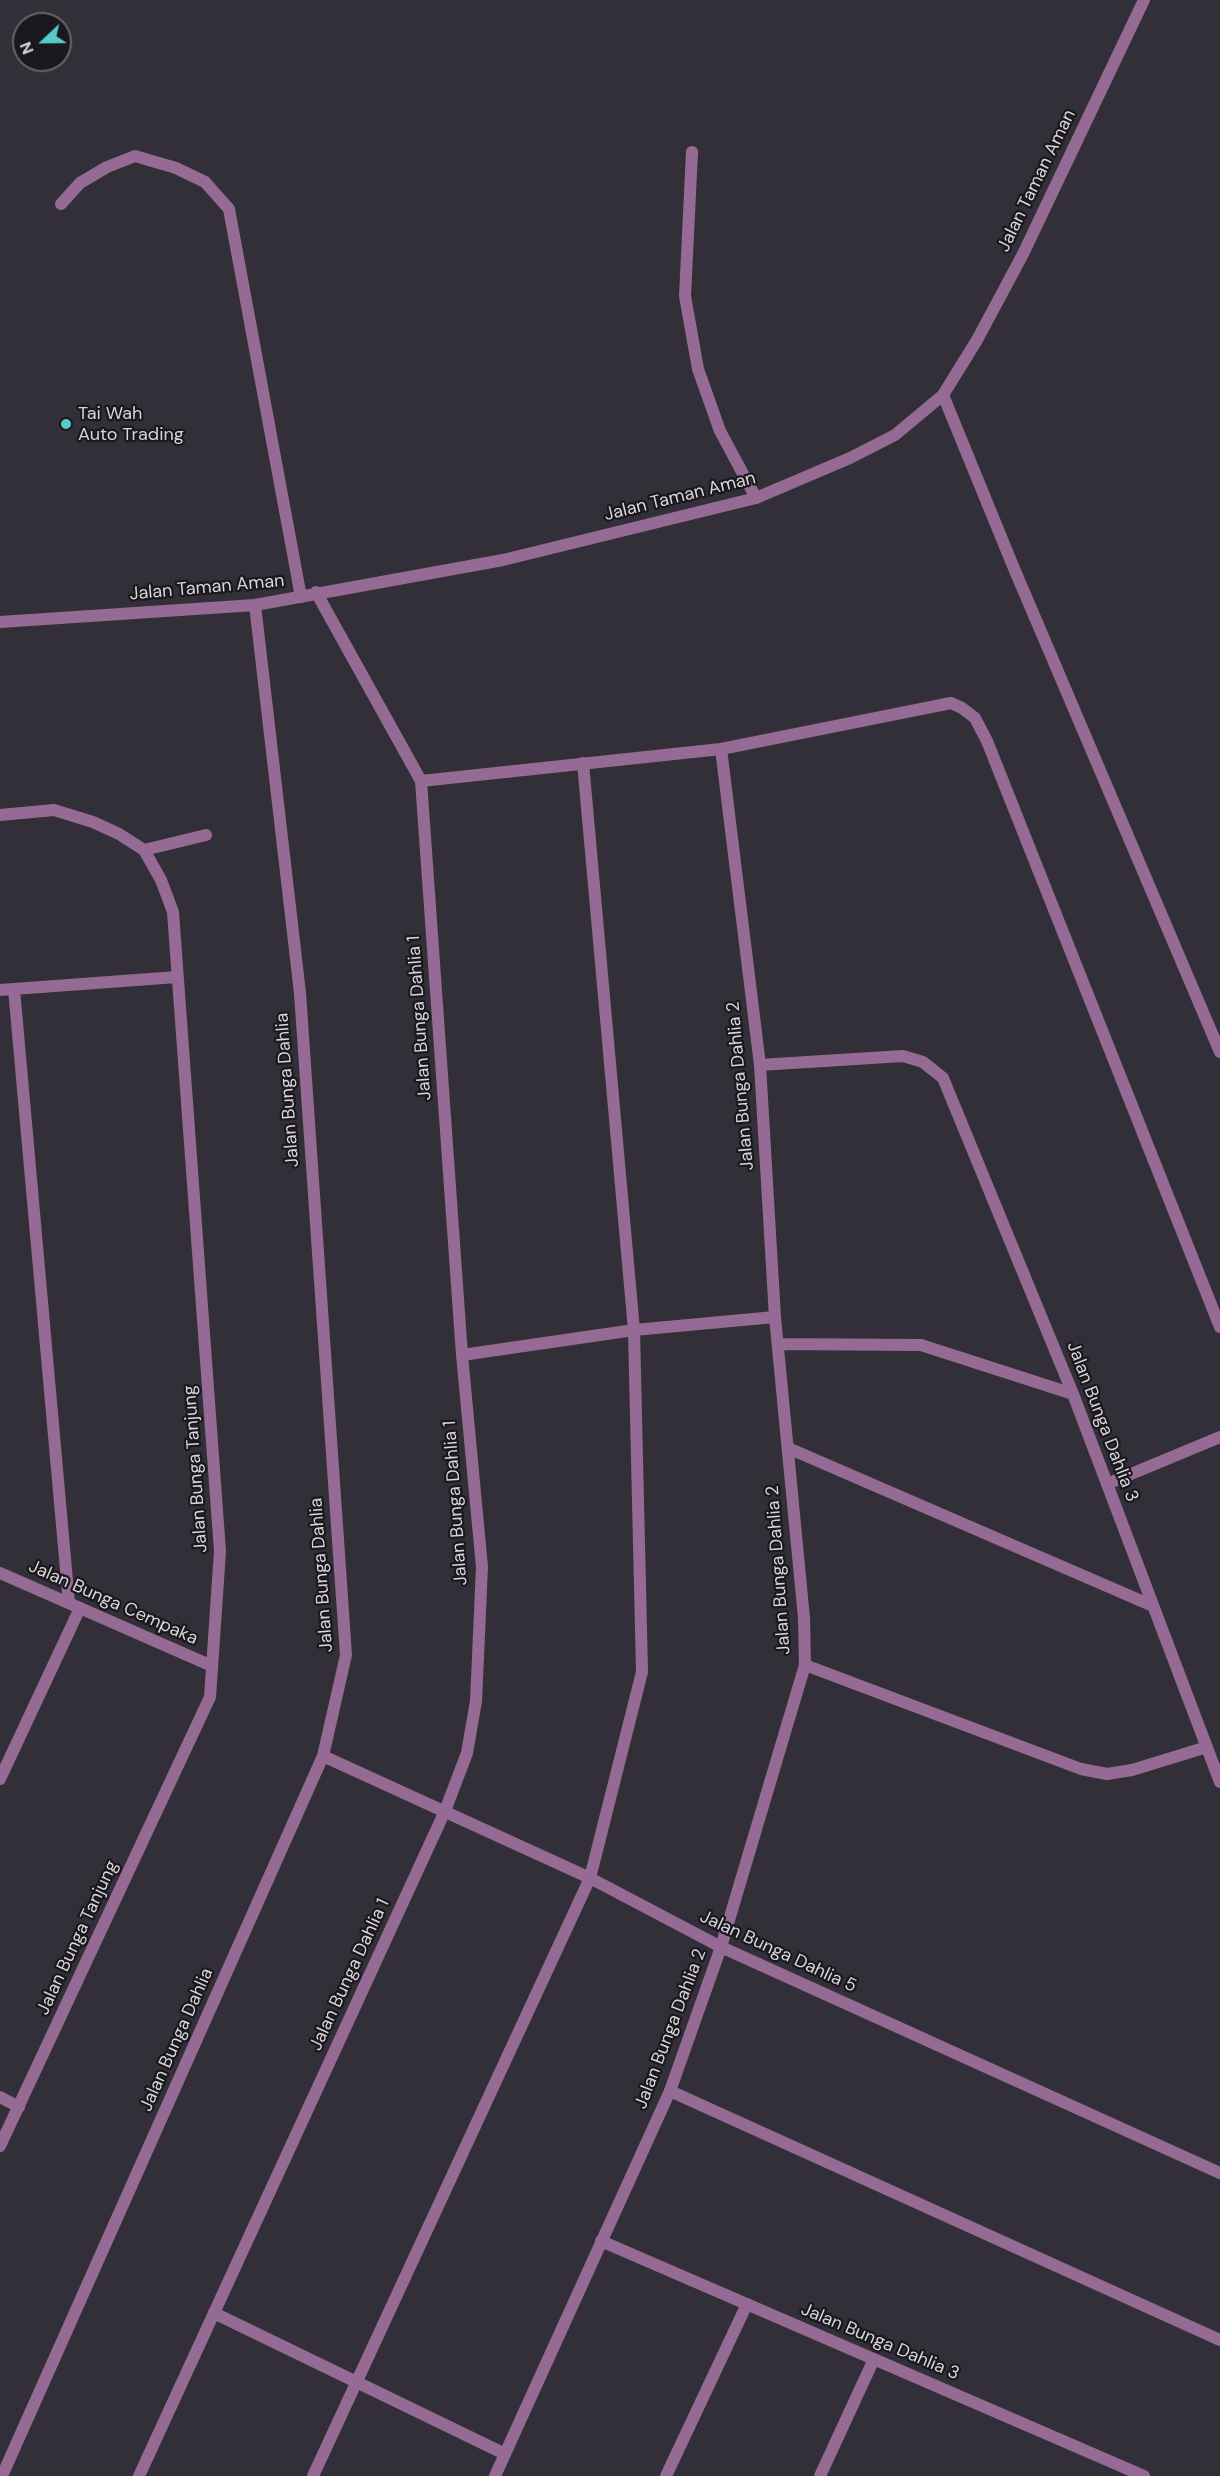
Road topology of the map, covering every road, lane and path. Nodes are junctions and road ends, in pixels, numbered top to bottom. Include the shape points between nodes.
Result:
1 (1144, 0) edge
2 (692, 152) dead end
3 (61, 204) dead end
4 (943, 395) junction
5 (756, 498) junction
6 (316, 592) junction
7 (301, 597) junction
8 (255, 604) junction
9 (0, 622) edge
10 (721, 749) junction
11 (583, 763) junction
12 (421, 781) junction
13 (0, 815) edge
14 (206, 835) dead end
15 (144, 850) junction
16 (177, 977) junction
17 (14, 989) junction
18 (0, 990) edge
19 (1220, 1052) edge
20 (760, 1065) junction
21 (775, 1317) junction
22 (1220, 1327) edge
23 (634, 1330) junction
24 (778, 1344) junction
25 (462, 1354) junction
26 (1073, 1394) junction
27 (1220, 1437) edge
28 (788, 1448) junction
29 (1107, 1484) junction
30 (0, 1573) edge
31 (75, 1606) junction
32 (1153, 1606) junction
33 (805, 1665) junction
34 (212, 1666) junction
35 (1207, 1747) junction
36 (323, 1756) junction
37 (0, 1779) edge
38 (1220, 1782) edge
39 (445, 1811) junction
40 (590, 1878) junction
41 (721, 1947) junction
42 (670, 2091) junction
43 (0, 2097) edge
44 (18, 2107) junction
45 (0, 2146) edge
46 (1220, 2173) edge
47 (602, 2241) junction
48 (747, 2304) junction
49 (214, 2313) junction
50 (1220, 2340) edge
51 (874, 2359) junction
52 (356, 2383) junction
53 (505, 2454) junction
54 (2, 2476) edge
55 (139, 2476) edge
56 (313, 2476) edge
57 (495, 2476) edge
58 (666, 2476) edge
59 (820, 2476) edge
60 (1144, 2476) edge

1 - 4 street, Jalan Taman Aman via 1023,254
2 - 5 street via 685,296 696,358 720,431
3 - 7 street via 80,183 107,166 135,156 176,168 205,182 229,209
4 - 5 street, Jalan Taman Aman via 895,435
4 - 19 street
5 - 6 street, Jalan Taman Aman via 503,560
6 - 7 street, Jalan Taman Aman
6 - 12 street, Jalan Bunga Dahlia 1
7 - 8 street, Jalan Taman Aman
8 - 9 street, Jalan Taman Aman
8 - 36 street, Jalan Bunga Dahlia via 300,993 346,1655
10 - 11 street
10 - 20 street, Jalan Bunga Dahlia 2
10 - 22 street via 951,703 975,718 1041,872
11 - 12 street
11 - 23 street
12 - 25 street, Jalan Bunga Dahlia 1
13 - 15 street, Jalan Bunga Tanjung via 54,810 102,826
14 - 15 street
15 - 16 street, Jalan Bunga Tanjung via 173,912
16 - 17 street
16 - 34 street, Jalan Bunga Tanjung via 220,1551
17 - 18 street
17 - 31 street
20 - 21 street, Jalan Bunga Dahlia 2
20 - 26 street, Jalan Bunga Dahlia 3 via 903,1056 922,1062 943,1078
21 - 23 street
21 - 24 street, Jalan Bunga Dahlia 2
23 - 25 street
23 - 40 street via 642,1672
24 - 26 street via 921,1345
24 - 28 street, Jalan Bunga Dahlia 2
25 - 39 street, Jalan Bunga Dahlia 1 via 482,1567 476,1701 467,1753
26 - 29 street, Jalan Bunga Dahlia 3
27 - 29 street
28 - 32 street
28 - 33 street, Jalan Bunga Dahlia 2
29 - 32 street, Jalan Bunga Dahlia 3
30 - 31 street, Jalan Bunga Cempaka
31 - 34 street, Jalan Bunga Cempaka
31 - 37 street
32 - 35 street, Jalan Bunga Dahlia 3
33 - 35 street via 1090,1771 1107,1774 1132,1770
33 - 41 street, Jalan Bunga Dahlia 2
34 - 44 street, Jalan Bunga Tanjung via 210,1697
35 - 38 street, Jalan Bunga Dahlia 3
36 - 39 street, Jalan Bunga Dahlia 5
36 - 54 street, Jalan Bunga Dahlia
39 - 40 street, Jalan Bunga Dahlia 5
39 - 49 street, Jalan Bunga Dahlia 1
40 - 41 street, Jalan Bunga Dahlia 5
40 - 52 street
41 - 42 street, Jalan Bunga Dahlia 2
41 - 46 street, Jalan Bunga Dahlia 5
42 - 47 street, Jalan Bunga Dahlia 2
42 - 50 street
43 - 44 street
44 - 45 street, Jalan Bunga Tanjung
47 - 48 street, Jalan Bunga Dahlia 3
47 - 53 street, Jalan Bunga Dahlia 2
48 - 51 street, Jalan Bunga Dahlia 3
48 - 58 street
49 - 52 street
49 - 55 street, Jalan Bunga Dahlia 1
51 - 59 street
51 - 60 street, Jalan Bunga Dahlia 3
52 - 53 street
52 - 56 street
53 - 57 street, Jalan Bunga Dahlia 2

